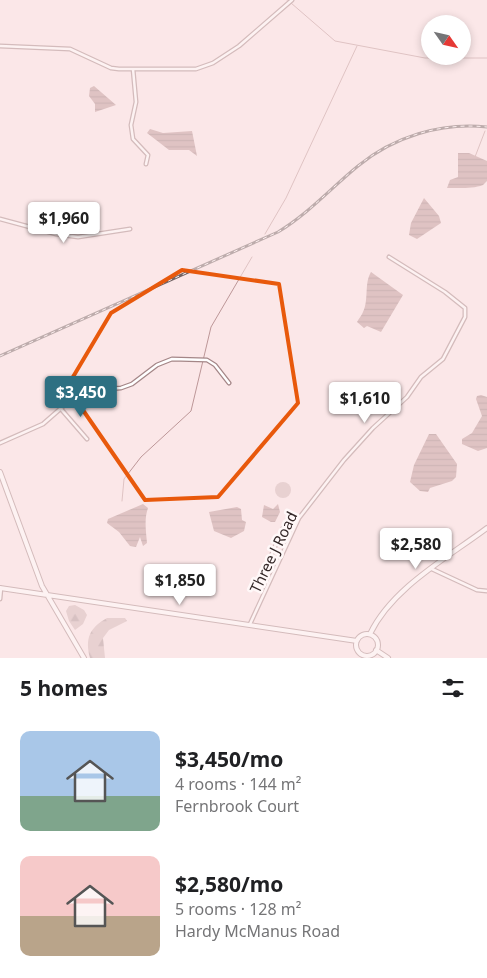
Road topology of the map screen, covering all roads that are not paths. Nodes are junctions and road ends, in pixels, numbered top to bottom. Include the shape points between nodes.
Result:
1 (292, 0) edge
2 (0, 46) edge
3 (134, 69) junction
4 (146, 164) dead end
5 (0, 219) edge
6 (130, 229) dead end
7 (389, 257) dead end
8 (229, 383) dead end
9 (61, 409) junction
10 (88, 439) dead end
11 (0, 443) edge
12 (0, 472) edge
13 (282, 528) dead end
14 (487, 528) edge
15 (432, 569) junction
16 (268, 583) junction
17 (0, 588) edge
18 (487, 591) edge
19 (46, 595) junction
20 (0, 599) edge
21 (250, 624) junction
22 (370, 634) junction
23 (357, 641) junction
24 (376, 650) junction
25 (84, 658) edge
26 (388, 658) edge

1 - 3 street via 213,63 196,69
2 - 3 street via 70,49 111,68
3 - 4 street via 136,102 132,139 148,155
5 - 6 street via 78,237
7 - 16 street, Three J Road via 445,292 465,308 464,317 443,359 372,428 300,518
8 - 9 street via 207,360 172,359 157,365 132,384 83,392
9 - 10 street
9 - 11 street via 35,429
12 - 19 main road
13 - 16 street via 261,579
14 - 15 main road
15 - 18 street via 477,590
15 - 22 main road via 388,605
16 - 21 street, Three J Road
17 - 19 main road
17 - 20 street
19 - 21 main road
19 - 25 main road
21 - 23 main road
22 - 23 main road
22 - 24 main road via 377,641
23 - 24 main road via 357,649 362,654 370,655
24 - 26 main road

